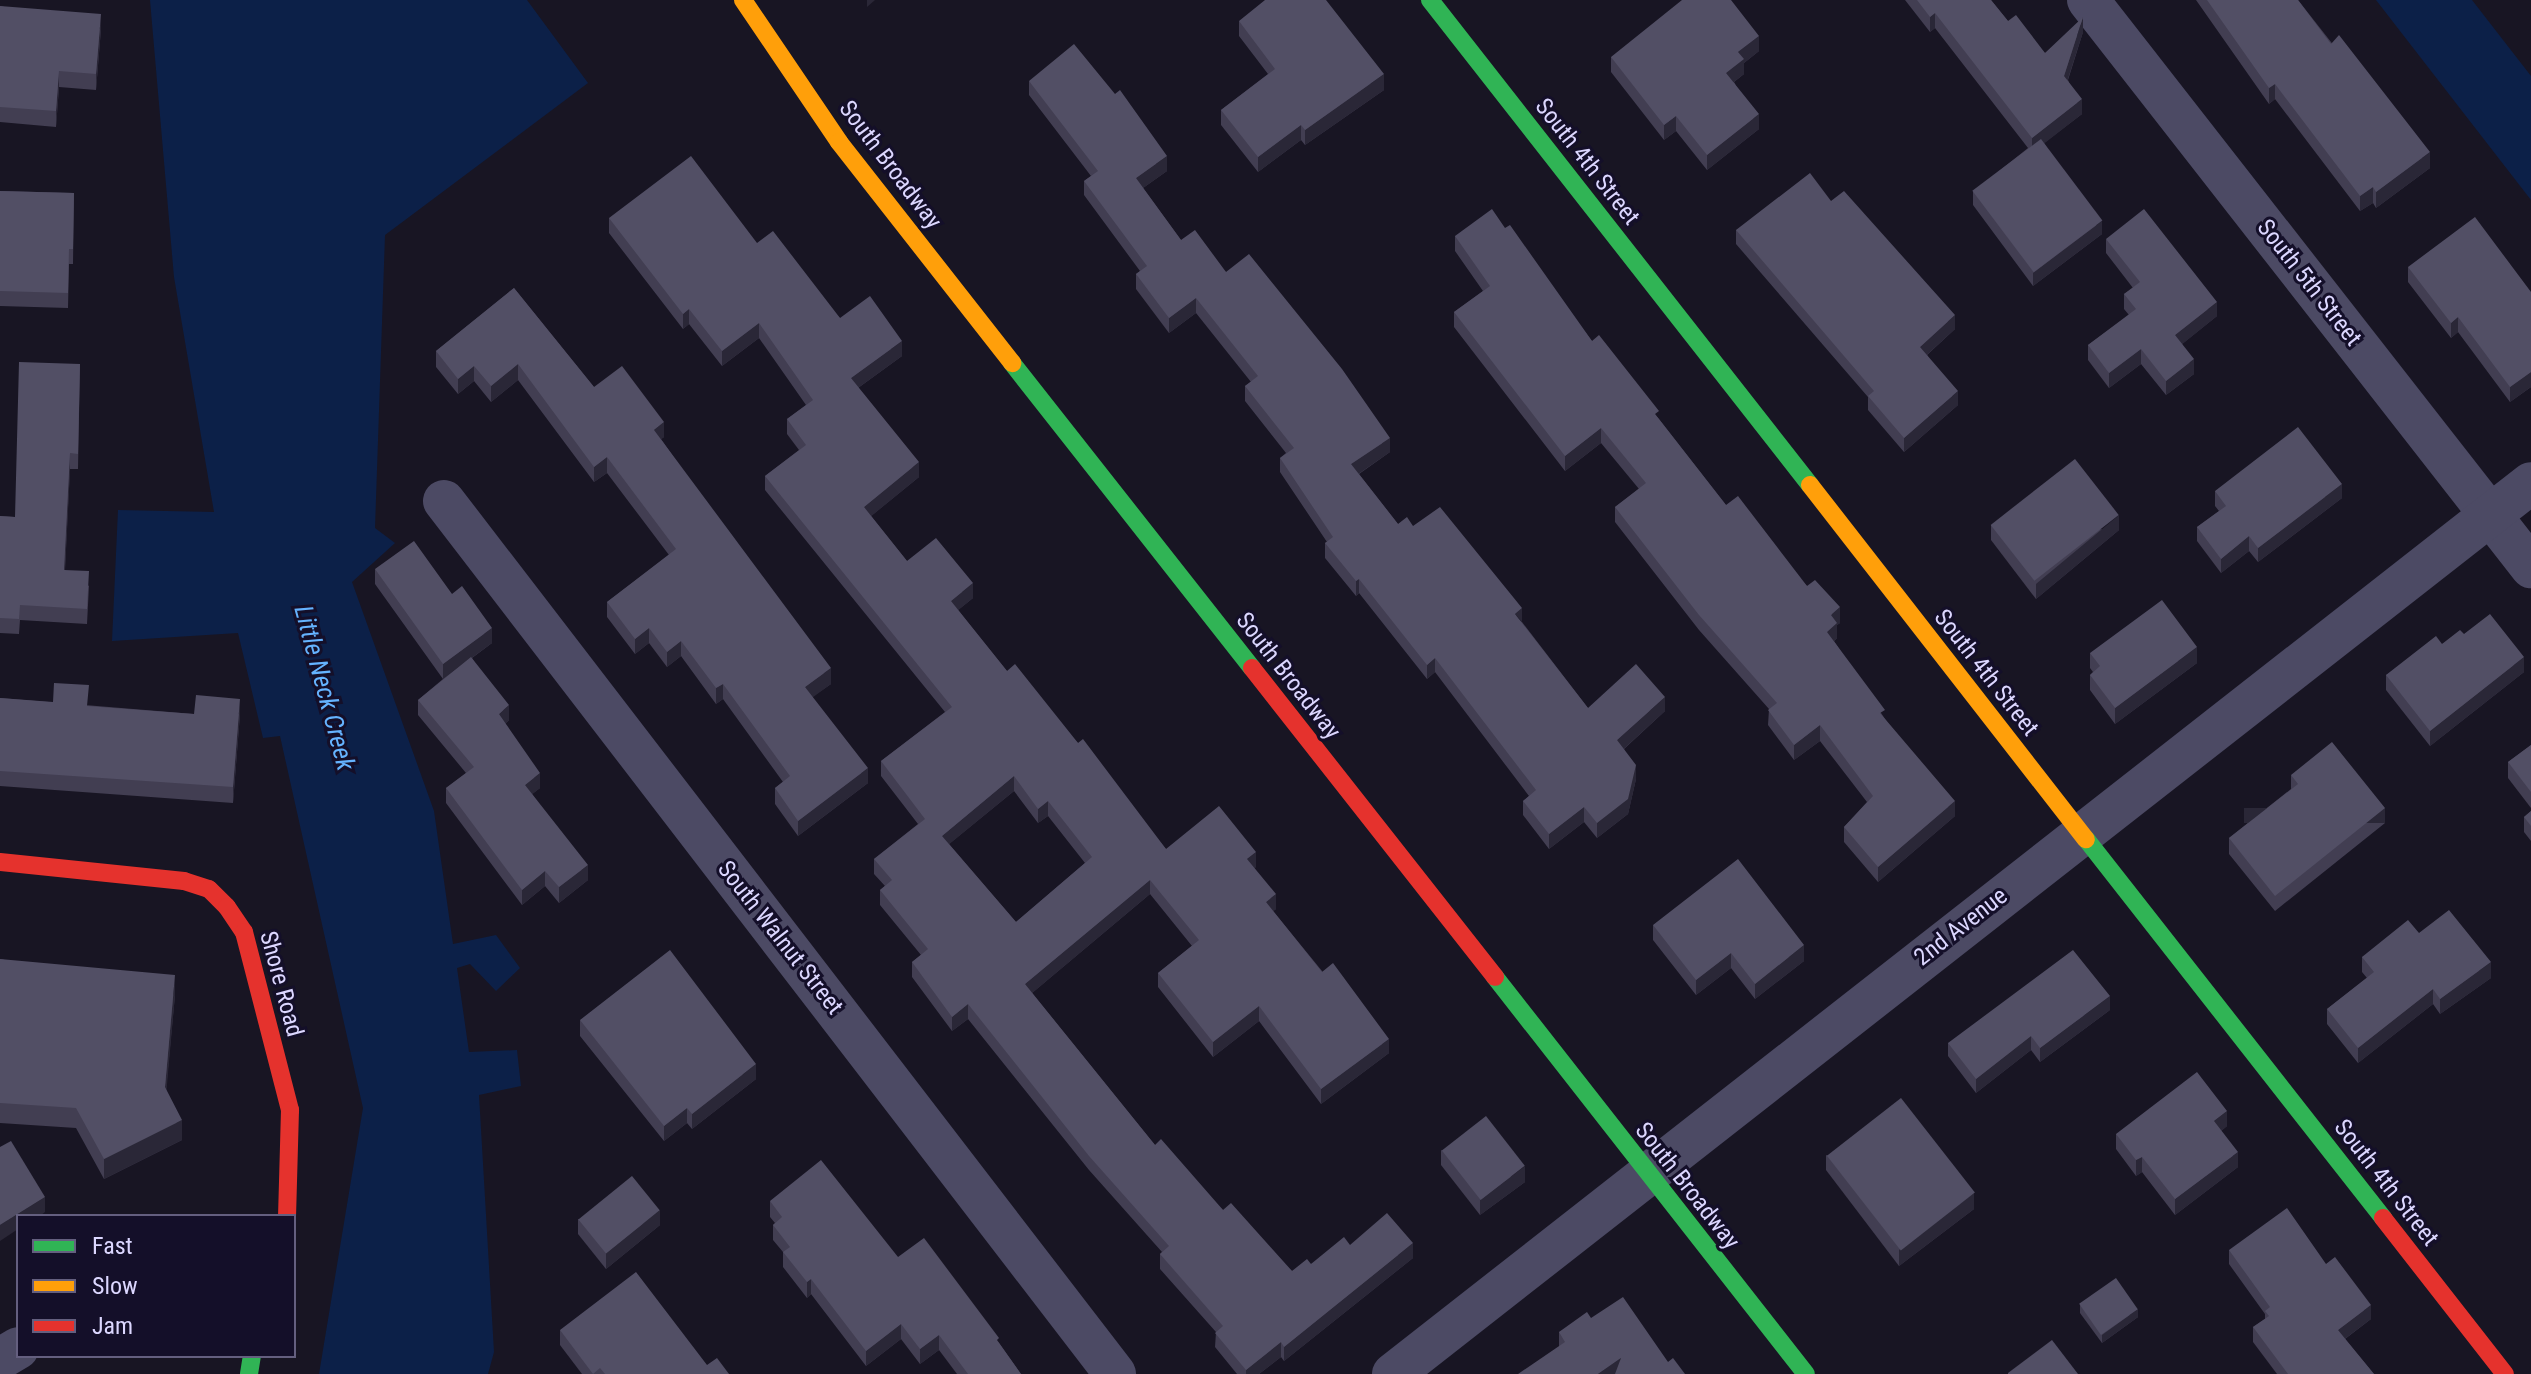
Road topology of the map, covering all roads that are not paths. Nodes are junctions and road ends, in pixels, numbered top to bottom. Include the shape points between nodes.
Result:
1 (743, 0) edge
2 (1430, 0) edge
3 (2088, 0) edge
4 (2531, 483) edge
5 (444, 501) dead end
6 (2491, 515) junction
7 (2531, 567) edge
8 (2081, 832) junction
9 (0, 862) edge
10 (1648, 1176) junction
11 (279, 1212) edge
12 (1115, 1374) edge
13 (1393, 1374) edge
14 (1806, 1374) edge
15 (2505, 1374) edge

1 - 10 street, South Broadway via 839,142
2 - 8 street, South 4th Street
3 - 6 street, South 5th Street
4 - 6 street, 2nd Avenue
5 - 12 street, South Walnut Street
6 - 7 street, South 5th Street
6 - 8 street, 2nd Avenue
8 - 10 street, 2nd Avenue
8 - 15 street, South 4th Street
9 - 11 street, Shore Road via 184,881 209,889 227,907 244,932 290,1110
10 - 13 street, 2nd Avenue
10 - 14 street, South Broadway

